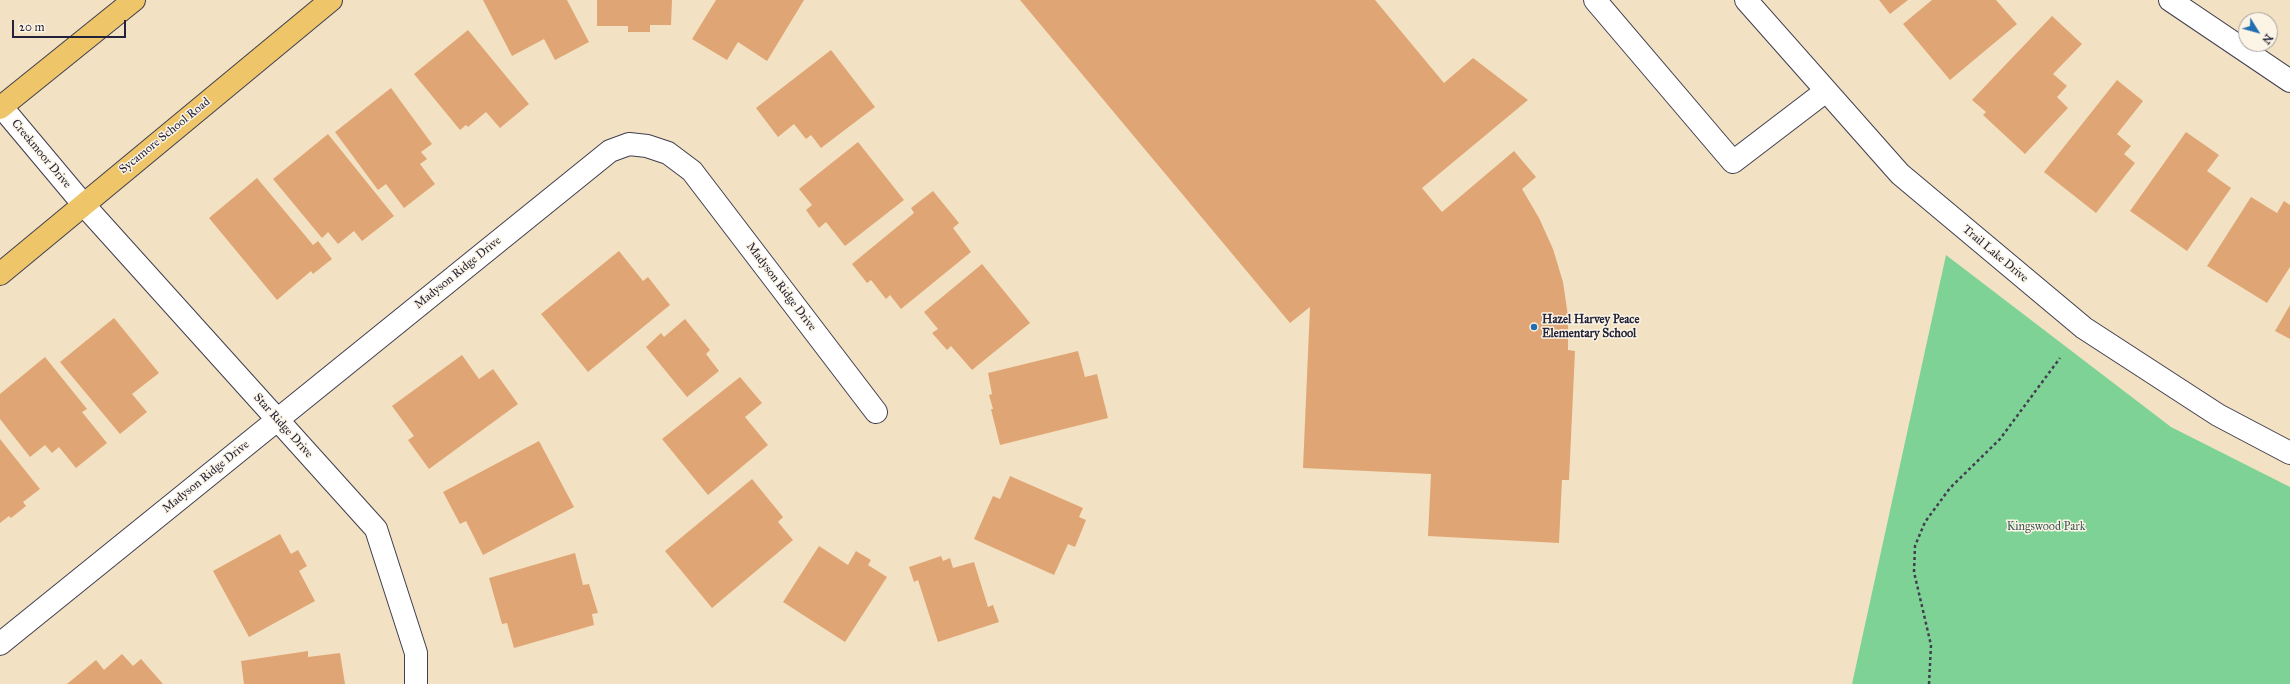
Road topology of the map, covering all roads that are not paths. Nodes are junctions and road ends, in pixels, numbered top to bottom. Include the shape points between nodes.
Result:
1 (134, 0) edge
2 (331, 0) edge
3 (1595, 0) edge
4 (1746, 0) edge
5 (2170, 0) edge
6 (2290, 81) edge
7 (1826, 91) junction
8 (1, 107) edge
9 (83, 204) junction
10 (0, 274) edge
11 (876, 412) dead end
12 (277, 420) junction
13 (2290, 453) edge
14 (0, 644) edge
15 (416, 684) edge

1 - 8 main road
2 - 9 main road, Sycamore School Road
3 - 7 street via 1733,162
4 - 7 street, Trail Lake Drive
5 - 6 street
7 - 13 street, Trail Lake Drive via 1900,174 2084,328 2218,415
8 - 9 street, Creekmoor Drive
9 - 10 main road, Sycamore School Road
9 - 12 street, Star Ridge Drive
11 - 12 street, Madyson Ridge Drive via 692,171 668,153 647,146 629,144 610,151
12 - 14 street, Madyson Ridge Drive
12 - 15 street, Star Ridge Drive via 376,529 416,653

